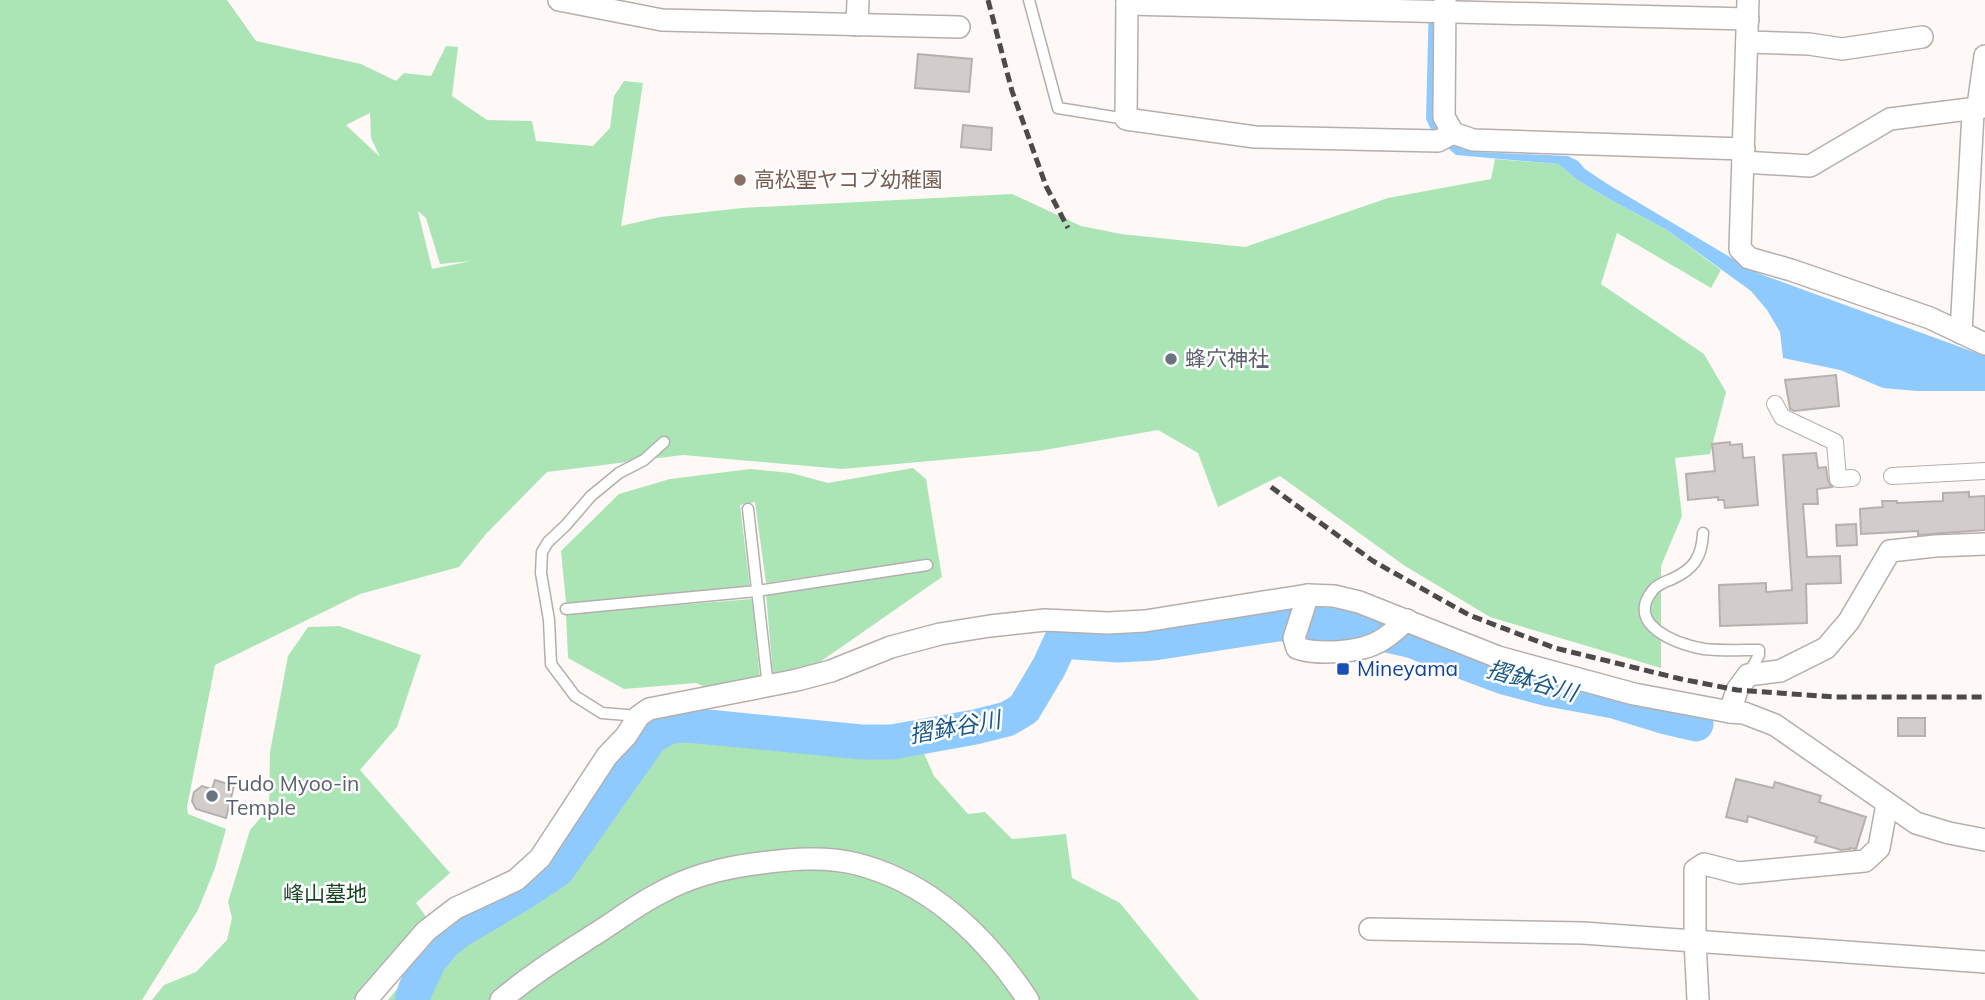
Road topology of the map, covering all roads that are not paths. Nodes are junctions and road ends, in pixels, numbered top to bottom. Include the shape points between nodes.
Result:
1 (559, 0) edge
2 (858, 0) edge
3 (1028, 0) edge
4 (1127, 2) edge
5 (1440, 8) edge
6 (1748, 9) edge
7 (709, 10) edge
8 (857, 25) junction
9 (959, 27) dead end
10 (1922, 37) dead end
11 (1747, 42) junction
12 (1985, 56) edge
13 (1981, 107) edge
14 (1126, 119) junction
15 (1447, 136) junction
16 (1743, 156) junction
17 (1975, 245) edge
18 (1961, 333) junction
19 (1985, 344) edge
20 (1775, 404) dead end
21 (664, 442) dead end
22 (1985, 471) edge
23 (1892, 476) dead end
24 (1852, 478) dead end
25 (748, 509) dead end
26 (1703, 533) dead end
27 (1985, 544) edge
28 (927, 565) dead end
29 (757, 592) junction
30 (1308, 595) junction
31 (566, 609) dead end
32 (1407, 620) junction
33 (1748, 675) junction
34 (768, 687) junction
35 (1730, 712) junction
36 (639, 716) junction
37 (1887, 804) junction
38 (1985, 840) edge
39 (1370, 929) dead end
40 (1695, 940) junction
41 (1985, 962) edge
42 (366, 1000) edge
43 (500, 1000) edge
44 (1028, 1000) edge
45 (1698, 1000) edge

1 - 7 street via 662,20
2 - 8 street
3 - 14 lane via 1058,108
4 - 5 street
4 - 14 street
5 - 6 street
5 - 15 street
6 - 11 street
7 - 8 street
8 - 9 street
10 - 11 street via 1842,49
11 - 16 street
12 - 13 street
13 - 16 street via 1891,119 1810,166
13 - 17 street via 1973,113
14 - 15 street via 1255,138
15 - 16 street
16 - 18 street via 1740,249 1749,258 1930,318
17 - 18 street
18 - 19 street
20 - 24 street via 1782,417 1835,442 1838,479
21 - 36 lane via 591,496 542,552 551,664 575,696 602,713
22 - 23 street
25 - 29 lane
26 - 33 lane via 1697,560 1651,593 1646,602 1647,620 1670,639 1704,649 1759,650
27 - 33 street via 1890,551 1849,621 1826,649 1780,671
28 - 29 lane
29 - 31 lane
29 - 34 lane
30 - 32 street via 1359,602
30 - 32 street via 1294,638 1297,648 1310,653 1364,648
30 - 34 street via 1145,621 1045,620 940,634
32 - 35 street via 1498,657 1634,694
33 - 35 street
34 - 36 street via 649,709
35 - 37 street via 1774,725
36 - 42 street via 540,858 516,880 456,908 426,931
37 - 38 street via 1916,823
37 - 40 street via 1879,848 1865,861 1739,873 1704,864 1695,870
39 - 40 street
40 - 41 street
40 - 45 street
43 - 44 street via 661,892 705,874 791,859 855,863 920,890 990,948

